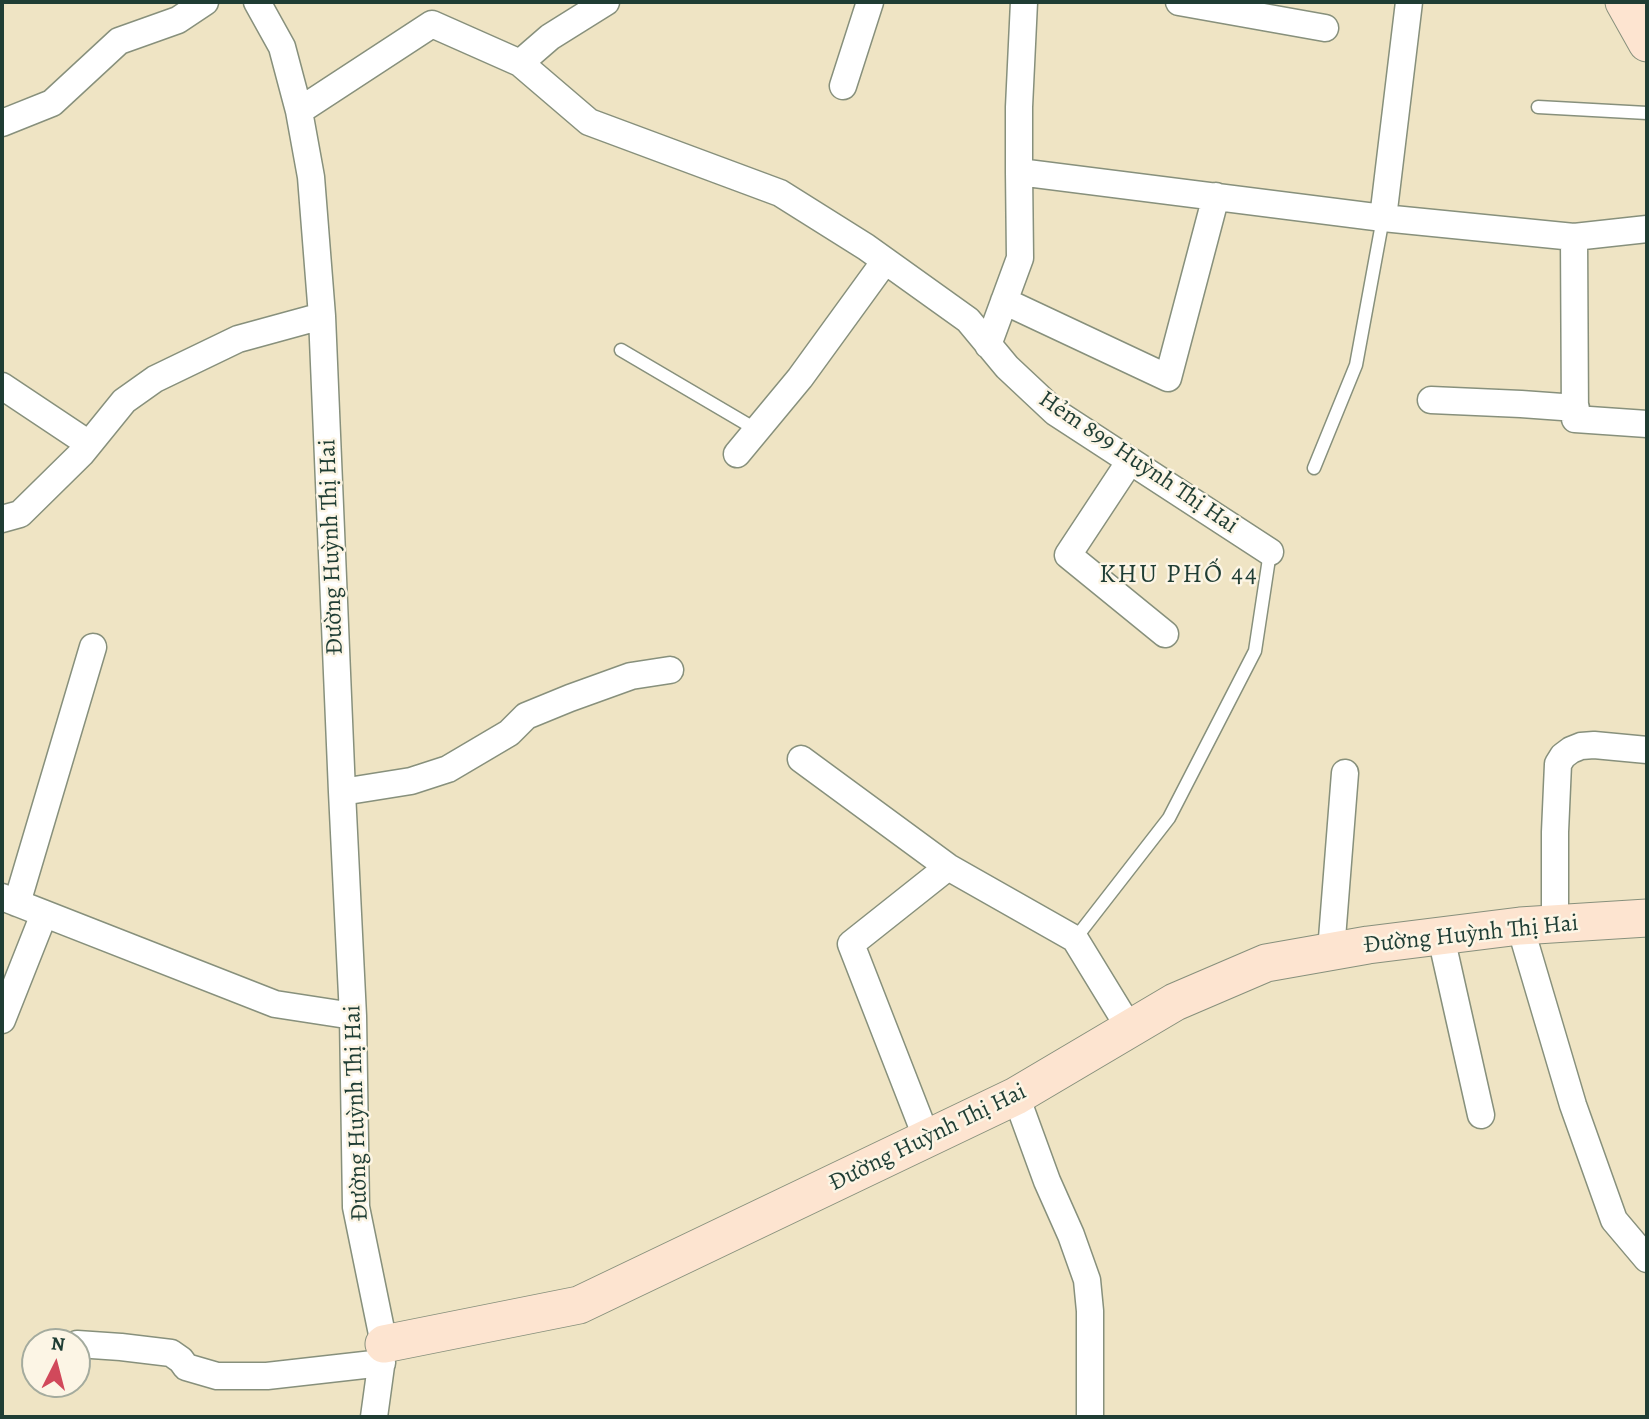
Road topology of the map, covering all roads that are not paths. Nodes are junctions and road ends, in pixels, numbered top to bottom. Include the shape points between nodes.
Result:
1 (205, 2) edge
2 (257, 2) edge
3 (606, 2) edge
4 (870, 2) edge
5 (1024, 2) edge
6 (1180, 2) edge
7 (1409, 2) edge
8 (1624, 2) edge
9 (1325, 28) dead end
10 (1647, 43) edge
11 (520, 63) junction
12 (843, 86) dead end
13 (1538, 107) dead end
14 (299, 111) junction
15 (1647, 113) edge
16 (2, 123) edge
17 (1019, 172) junction
18 (1216, 196) junction
19 (1383, 218) junction
20 (1647, 229) edge
21 (1574, 237) junction
22 (885, 261) junction
23 (1004, 301) junction
24 (322, 316) junction
25 (988, 345) junction
26 (621, 350) dead end
27 (2, 386) edge
28 (1431, 400) dead end
29 (1576, 408) junction
30 (1647, 424) edge
31 (757, 430) junction
32 (89, 444) junction
33 (737, 454) dead end
34 (1130, 461) junction
35 (1314, 468) dead end
36 (2, 519) edge
37 (1270, 552) joint
38 (1165, 634) dead end
39 (93, 647) dead end
40 (670, 670) dead end
41 (1647, 750) edge
42 (801, 759) dead end
43 (1345, 773) dead end
44 (342, 792) junction
45 (948, 867) junction
46 (9, 900) edge
47 (44, 914) junction
48 (1647, 918) edge
49 (1537, 925) junction
50 (1441, 937) junction
51 (1075, 940) junction
52 (1331, 951) junction
53 (354, 1016) junction
54 (2, 1020) edge
55 (1130, 1029) junction
56 (1016, 1096) junction
57 (1481, 1115) dead end
58 (927, 1139) junction
59 (1647, 1259) edge
60 (91, 1346) edge
61 (383, 1354) junction
62 (374, 1417) edge
63 (1090, 1417) edge

1 - 16 street via 177,20 119,41 52,103
2 - 14 street, Đường Huỳnh Thị Hai via 282,47
3 - 11 street via 550,37
4 - 12 street
5 - 17 street
6 - 9 street
7 - 19 street
8 - 10 street
11 - 14 street, Hẻm 899 Huỳnh Thị Hai via 432,24
11 - 22 street, Hẻm 899 Huỳnh Thị Hai via 589,122 780,193
13 - 15 lane
14 - 24 street, Đường Huỳnh Thị Hai via 311,177
17 - 18 street
17 - 23 street via 1020,258
18 - 19 street
18 - 23 street via 1168,378
19 - 21 street
19 - 35 lane via 1356,365
20 - 21 street
21 - 29 street
22 - 25 street, Hẻm 899 Huỳnh Thị Hai via 968,320
22 - 31 street
23 - 25 street
24 - 32 street via 237,339 155,379 124,401
24 - 44 street, Đường Huỳnh Thị Hai
25 - 34 street, Hẻm 899 Huỳnh Thị Hai via 1055,412
26 - 31 lane
27 - 32 street
28 - 29 street
29 - 30 street via 1575,419
31 - 33 street
32 - 36 street via 20,514
34 - 37 street, Hẻm 899 Huỳnh Thị Hai
34 - 38 street via 1068,555
37 - 51 lane via 1255,651 1169,818
39 - 46 street
40 - 44 street via 631,677 526,716 509,733 448,769
41 - 49 street via 1594,745 1563,756 1558,764 1555,832
42 - 45 street
43 - 52 street
44 - 53 street, Đường Huỳnh Thị Hai
45 - 51 street
45 - 58 street via 851,944
46 - 47 street
47 - 53 street via 275,1004
47 - 54 street
48 - 49 street, Đường Huỳnh Thị Hai
49 - 50 street, Đường Huỳnh Thị Hai
49 - 59 street via 1573,1105 1614,1220
50 - 52 street, Đường Huỳnh Thị Hai
50 - 57 street
51 - 55 street
52 - 55 street, Đường Huỳnh Thị Hai via 1266,963 1175,1002
53 - 61 street, Đường Huỳnh Thị Hai via 356,1207
55 - 56 street, Đường Huỳnh Thị Hai
56 - 58 street, Đường Huỳnh Thị Hai
56 - 63 street via 1087,1280
58 - 61 street, Đường Huỳnh Thị Hai via 579,1305
60 - 61 street via 171,1353 186,1367 217,1376 267,1377
61 - 62 street

